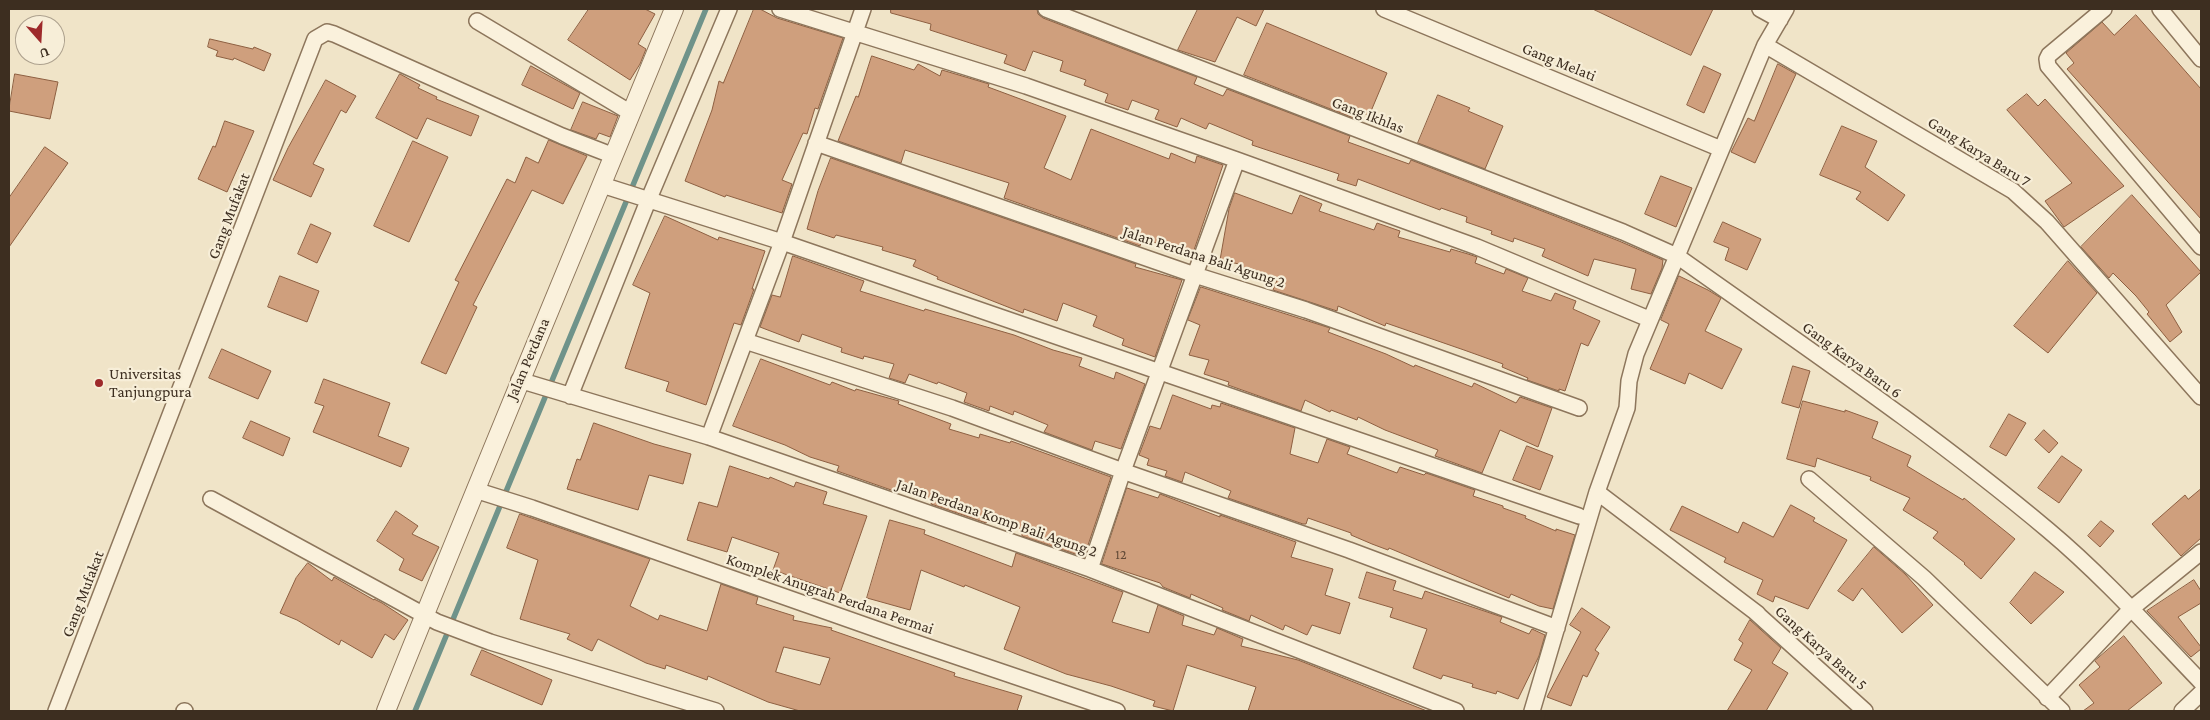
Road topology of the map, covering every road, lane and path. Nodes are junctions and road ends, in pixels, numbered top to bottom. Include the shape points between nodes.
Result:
1 (674, 9) edge
2 (729, 9) edge
3 (780, 9) edge
4 (863, 9) edge
5 (1046, 9) edge
6 (1384, 9) edge
7 (1760, 9) edge
8 (2104, 9) edge
9 (2160, 9) edge
10 (1783, 14) edge
11 (477, 21) dead end
12 (855, 31) junction
13 (1765, 45) junction
14 (2201, 59) edge
15 (632, 112) junction
16 (816, 143) junction
17 (1722, 149) junction
18 (614, 156) junction
19 (1237, 160) junction
20 (605, 187) junction
21 (645, 200) junction
22 (782, 242) junction
23 (2201, 247) edge
24 (1677, 256) junction
25 (1195, 275) junction
26 (1644, 317) dead end
27 (745, 341) junction
28 (1159, 373) junction
29 (526, 382) junction
30 (567, 395) junction
31 (2201, 397) edge
32 (1579, 408) dead end
33 (710, 437) junction
34 (1123, 471) junction
35 (1809, 479) dead end
36 (482, 492) junction
37 (1597, 492) junction
38 (211, 499) dead end
39 (1579, 516) dead end
40 (2201, 552) edge
41 (1090, 569) junction
42 (2131, 609) junction
43 (431, 618) junction
44 (1557, 628) junction
45 (2201, 682) edge
46 (2201, 693) edge
47 (2047, 698) junction
48 (56, 711) edge
49 (386, 711) edge
50 (716, 711) edge
51 (1117, 711) edge
52 (1456, 711) edge
53 (1532, 711) edge
54 (1865, 711) edge
55 (2062, 711) edge
56 (2182, 711) edge

1 - 15 street, Jalan Perdana
2 - 21 street
3 - 12 street
4 - 12 street
5 - 24 street, Gang Ikhlas via 1606,225
6 - 17 street, Gang Melati
7 - 10 street
8 - 23 street via 2049,55 2048,66
9 - 14 street
10 - 13 street
11 - 15 street
12 - 16 street
12 - 19 street via 1026,86
13 - 17 street
13 - 31 street, Gang Karya Baru 7 via 2013,191 2047,222
15 - 18 street, Jalan Perdana
16 - 22 street
16 - 25 street, Jalan Perdana Bali Agung 2
17 - 24 street
18 - 20 street, Jalan Perdana
18 - 48 street, Gang Mufakat via 334,34 320,34 315,39
19 - 25 street
19 - 26 street via 1477,248
20 - 21 street
20 - 29 street, Jalan Perdana
21 - 22 street
21 - 30 street
22 - 27 street
22 - 28 street
24 - 37 street via 1636,354 1627,408
24 - 42 street, Gang Karya Baru 6 via 1894,411 2006,496 2050,532
25 - 28 street
25 - 32 street, Jalan Perdana Bali Agung 2 via 1306,310
27 - 33 street
27 - 34 street via 952,408
28 - 34 street
28 - 39 street
29 - 30 street, Jalan Perdana Komp Bali Agung 2
29 - 36 street, Jalan Perdana
30 - 33 street, Jalan Perdana Komp Bali Agung 2
33 - 41 street, Jalan Perdana Komp Bali Agung 2
34 - 41 street
34 - 44 street
35 - 47 street via 1924,578
36 - 43 street, Jalan Perdana
36 - 51 street, Komplek Anugrah Perdana Permai
37 - 44 street
37 - 54 street, Gang Karya Baru 5 via 1756,613
38 - 43 street
40 - 42 street
41 - 52 street, Jalan Perdana Komp Bali Agung 2
42 - 45 street, Gang Karya Baru 6
42 - 47 street
43 - 49 street, Jalan Perdana
43 - 50 street via 490,642
44 - 53 street
46 - 56 street
47 - 55 street

